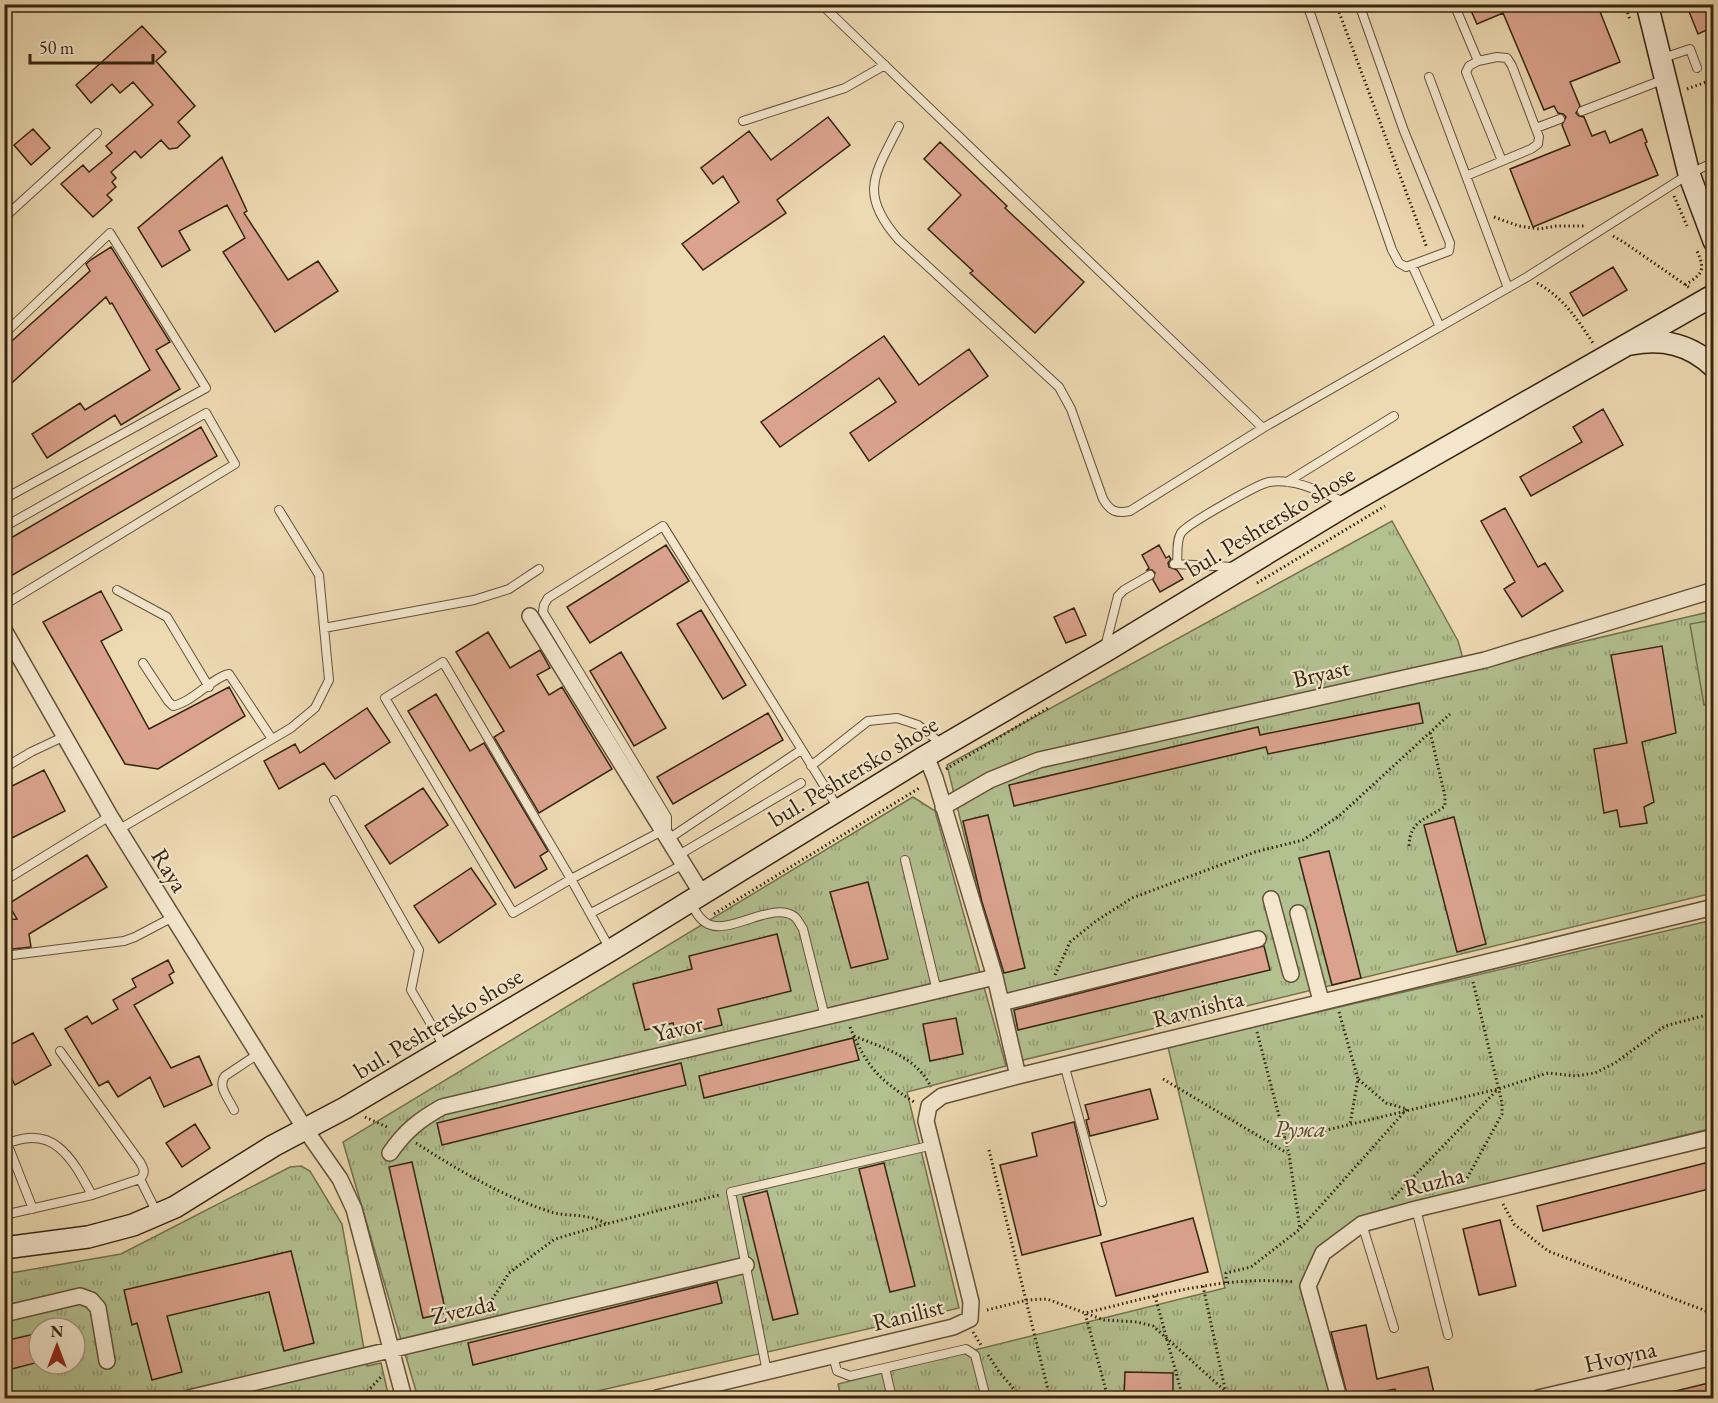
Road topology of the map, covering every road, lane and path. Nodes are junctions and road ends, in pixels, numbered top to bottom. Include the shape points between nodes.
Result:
1 (821, 4) edge
2 (1307, 4) edge
3 (1336, 4) edge
4 (1359, 4) edge
5 (1454, 4) edge
6 (1647, 4) edge
7 (1478, 61) junction
8 (885, 65) junction
9 (1697, 68) dead end
10 (1430, 77) dead end
11 (1666, 77) junction
12 (1713, 79) edge
13 (1582, 111) dead end
14 (1560, 119) dead end
15 (743, 121) dead end
16 (899, 126) dead end
17 (1536, 128) junction
18 (97, 133) dead end
19 (1502, 161) junction
20 (1713, 162) edge
21 (1689, 174) junction
22 (1466, 176) junction
23 (1670, 186) junction
24 (4, 232) edge
25 (1689, 232) dead end
26 (1704, 242) edge
27 (1431, 258) junction
28 (1412, 265) junction
29 (1527, 277) junction
30 (1685, 285) dead end
31 (1508, 288) junction
32 (1713, 295) edge
33 (1440, 327) junction
34 (4, 334) edge
35 (1622, 346) junction
36 (1603, 357) junction
37 (1713, 366) edge
38 (1394, 416) dead end
39 (1263, 428) junction
40 (1287, 482) junction
41 (4, 499) edge
42 (1348, 504) junction
43 (1386, 506) dead end
44 (279, 510) dead end
45 (4, 527) edge
46 (1241, 567) junction
47 (539, 569) dead end
48 (1150, 575) dead end
49 (1252, 586) dead end
50 (117, 590) dead end
51 (1713, 590) edge
52 (4, 605) edge
53 (530, 616) dead end
54 (324, 628) junction
55 (4, 630) edge
56 (1104, 652) junction
57 (142, 663) dead end
58 (209, 687) junction
59 (1058, 702) dead end
60 (1450, 714) dead end
61 (1430, 732) junction
62 (65, 736) junction
63 (272, 739) junction
64 (801, 750) junction
65 (935, 751) junction
66 (811, 766) junction
67 (4, 768) edge
68 (935, 778) junction
69 (801, 783) dead end
70 (334, 800) dead end
71 (943, 807) junction
72 (838, 810) junction
73 (110, 816) junction
74 (118, 830) junction
75 (664, 836) junction
76 (1410, 846) dead end
77 (679, 860) junction
78 (905, 860) dead end
79 (571, 879) junction
80 (4, 881) edge
81 (696, 898) junction
82 (1271, 899) dead end
83 (1713, 907) edge
84 (591, 913) junction
85 (173, 917) junction
86 (703, 921) junction
87 (1280, 929) junction
88 (1258, 939) dead end
89 (611, 950) junction
90 (4, 956) edge
91 (1469, 965) junction
92 (1291, 974) dead end
93 (995, 977) junction
94 (937, 991) junction
95 (1047, 991) junction
96 (1328, 999) junction
97 (1001, 1003) junction
98 (844, 1013) junction
99 (1713, 1013) edge
100 (825, 1017) junction
101 (1253, 1018) junction
102 (854, 1036) junction
103 (445, 1049) junction
104 (60, 1051) dead end
105 (258, 1054) junction
106 (1065, 1064) junction
107 (1018, 1076) junction
108 (1163, 1079) dead end
109 (1358, 1079) junction
110 (1498, 1089) junction
111 (933, 1105) junction
112 (345, 1108) junction
113 (1407, 1109) junction
114 (234, 1110) dead end
115 (1350, 1124) junction
116 (305, 1129) junction
117 (403, 1134) junction
118 (1713, 1137) edge
119 (1285, 1140) junction
120 (6, 1144) edge
121 (933, 1145) junction
122 (989, 1150) dead end
123 (390, 1154) dead end
124 (1288, 1154) junction
125 (140, 1179) junction
126 (1495, 1190) junction
127 (731, 1192) junction
128 (92, 1196) junction
129 (1456, 1199) junction
130 (1102, 1202) dead end
131 (33, 1209) junction
132 (1416, 1209) junction
133 (158, 1214) junction
134 (4, 1215) edge
135 (1366, 1223) junction
136 (606, 1224) junction
137 (1300, 1229) junction
138 (4, 1248) edge
139 (746, 1264) junction
140 (1226, 1283) junction
141 (1309, 1284) junction
142 (1203, 1286) junction
143 (1155, 1296) junction
144 (1027, 1300) junction
145 (1085, 1313) junction
146 (4, 1314) edge
147 (1713, 1314) edge
148 (968, 1317) junction
149 (1394, 1328) dead end
150 (472, 1330) junction
151 (1448, 1335) dead end
152 (1167, 1338) junction
153 (833, 1356) junction
154 (391, 1357) junction
155 (1713, 1357) edge
156 (107, 1361) dead end
157 (885, 1368) junction
158 (767, 1372) junction
159 (1226, 1391) junction
160 (189, 1398) edge
161 (361, 1398) edge
162 (404, 1398) edge
163 (657, 1398) edge
164 (892, 1398) edge
165 (986, 1398) edge
166 (1022, 1398) edge
167 (1050, 1398) edge
168 (1108, 1398) edge
169 (1183, 1398) edge
170 (1233, 1398) edge
171 (1340, 1398) edge
172 (1538, 1398) edge

1 - 8 lane
2 - 28 lane via 1392,250 1399,263
3 - 27 path
4 - 27 lane via 1404,131 1450,243 1449,251
5 - 7 lane
6 - 11 main road
7 - 17 lane via 1507,58
7 - 19 lane via 1466,72
8 - 15 lane via 844,88
8 - 39 lane
9 - 11 lane via 1690,49
10 - 22 lane
11 - 12 path
11 - 13 lane
11 - 21 main road
14 - 17 lane
16 - 39 lane via 876,171 874,204 898,238 1059,387 1109,509 1119,513 1130,511
17 - 19 lane via 1538,144
18 - 24 lane via 8,214
19 - 22 lane
20 - 21 lane
21 - 23 lane
21 - 26 main road
22 - 31 lane
23 - 25 path
23 - 29 lane
26 - 30 path via 1702,270
27 - 28 lane
28 - 33 lane
29 - 31 lane
29 - 36 path via 1566,305
31 - 33 lane
32 - 35 main road, bul. Peshtersko shose
33 - 39 lane
34 - 41 lane via 110,232 206,388
35 - 36 main road, bul. Peshtersko shose
35 - 37 main road via 1669,342 1686,347
36 - 42 main road, bul. Peshtersko shose
38 - 40 lane
40 - 42 lane
40 - 46 lane via 1269,482 1254,488 1184,528 1175,564
42 - 46 main road, bul. Peshtersko shose
43 - 49 path
44 - 54 lane via 320,575
45 - 52 lane via 206,413 235,464
46 - 56 main road, bul. Peshtersko shose
47 - 54 lane via 509,589 474,600
48 - 56 lane via 1118,596
50 - 58 lane via 167,617
51 - 71 street, Bryast via 1485,660 1039,760 990,780
53 - 75 street
54 - 63 lane via 329,680 315,708
55 - 62 street, Raya
56 - 65 main road, bul. Peshtersko shose
57 - 58 lane via 173,706
58 - 63 lane via 229,674
59 - 68 path
60 - 61 path
61 - 76 path via 1445,806 1415,825 1410,833
61 - 95 path via 1339,816 1303,840 1255,852 1132,898 1096,921 1070,942
62 - 67 lane
62 - 73 street, Raya
63 - 74 lane
64 - 66 lane
64 - 75 lane
64 - 75 lane via 663,526 548,598 543,612 668,817
65 - 66 lane via 918,724 897,718 868,721
65 - 68 street
65 - 72 main road, bul. Peshtersko shose
66 - 72 lane
68 - 71 street
68 - 86 path
69 - 77 lane
70 - 103 lane via 419,950 411,990
71 - 93 street
72 - 81 main road, bul. Peshtersko shose
73 - 74 street, Raya
73 - 80 lane
74 - 85 street, Raya
75 - 77 street
75 - 79 lane
77 - 81 street
77 - 84 lane
78 - 94 lane
79 - 79 lane via 443,662 384,698 513,913
79 - 84 lane
81 - 86 lane
81 - 89 main road, bul. Peshtersko shose
82 - 87 street
83 - 91 street, Ravnishta
84 - 89 lane
85 - 90 lane via 124,940
85 - 105 street, Raya
86 - 100 lane via 721,926 781,912 795,917 803,929
87 - 92 street
87 - 96 street via 1299,919
88 - 95 street
89 - 103 main road, bul. Peshtersko shose
91 - 96 street, Ravnishta
91 - 110 path
93 - 94 street, Yavor
93 - 97 street
94 - 98 street, Yavor
95 - 97 street
96 - 101 street, Ravnishta
96 - 109 path
97 - 107 street
98 - 100 street, Yavor
98 - 102 path
99 - 110 path via 1665,1026 1595,1073 1548,1073
100 - 117 street, Yavor via 442,1107
101 - 106 street, Ravnishta
101 - 119 path
102 - 111 path via 868,1065 880,1078
102 - 111 path via 916,1065 925,1075
103 - 112 main road, bul. Peshtersko shose
104 - 125 lane via 144,1168
105 - 114 lane via 221,1081
105 - 116 street, Raya
106 - 107 street, Ravnishta
106 - 130 lane
107 - 111 street via 942,1096
108 - 124 path
109 - 113 path via 1386,1103
109 - 115 path
110 - 113 path
110 - 129 path via 1502,1114
110 - 135 path
111 - 121 street, Ranilist via 926,1121
112 - 116 main road, bul. Peshtersko shose
112 - 117 path
113 - 115 path
113 - 137 path
115 - 119 path
116 - 133 main road, bul. Peshtersko shose
116 - 154 street via 340,1179 354,1209
117 - 123 street, Yavor
117 - 136 path via 458,1170 521,1202 557,1215 597,1218
118 - 126 street, Ruzha
119 - 124 path
120 - 128 lane via 41,1137 62,1149
120 - 131 lane
121 - 127 lane
121 - 148 street, Ranilist via 971,1302
122 - 144 path
124 - 137 path
125 - 128 lane
125 - 133 lane
126 - 129 street, Ruzha
126 - 147 path via 1514,1224 1548,1251
127 - 136 path
127 - 139 lane
128 - 131 lane
129 - 132 street, Ruzha
131 - 134 lane
132 - 135 street, Ruzha
132 - 151 lane
133 - 138 main road, bul. Peshtersko shose via 88,1237
135 - 141 street, Ruzha via 1323,1253
135 - 149 lane
136 - 150 path via 555,1239 509,1273
137 - 140 path via 1251,1267 1226,1273
139 - 150 street, Zvezda
139 - 158 lane
140 - 141 path via 1257,1279
140 - 142 path
141 - 171 street
142 - 143 path
142 - 159 path
143 - 145 path
143 - 152 path
144 - 145 path via 1047,1299
144 - 148 path
144 - 167 path
145 - 152 path via 1104,1320 1153,1326
145 - 168 path
146 - 156 street via 80,1296 91,1300 98,1308
148 - 153 street, Ranilist via 953,1327
148 - 166 path via 1000,1373
150 - 154 street, Zvezda
152 - 159 path
152 - 169 path
153 - 157 lane via 837,1371 850,1376
153 - 158 street, Ranilist
154 - 160 street, Zvezda
154 - 161 path
154 - 162 street
155 - 172 street, Hvoyna
157 - 164 lane
157 - 165 lane via 966,1349 975,1355
158 - 163 street, Ranilist
159 - 170 path

